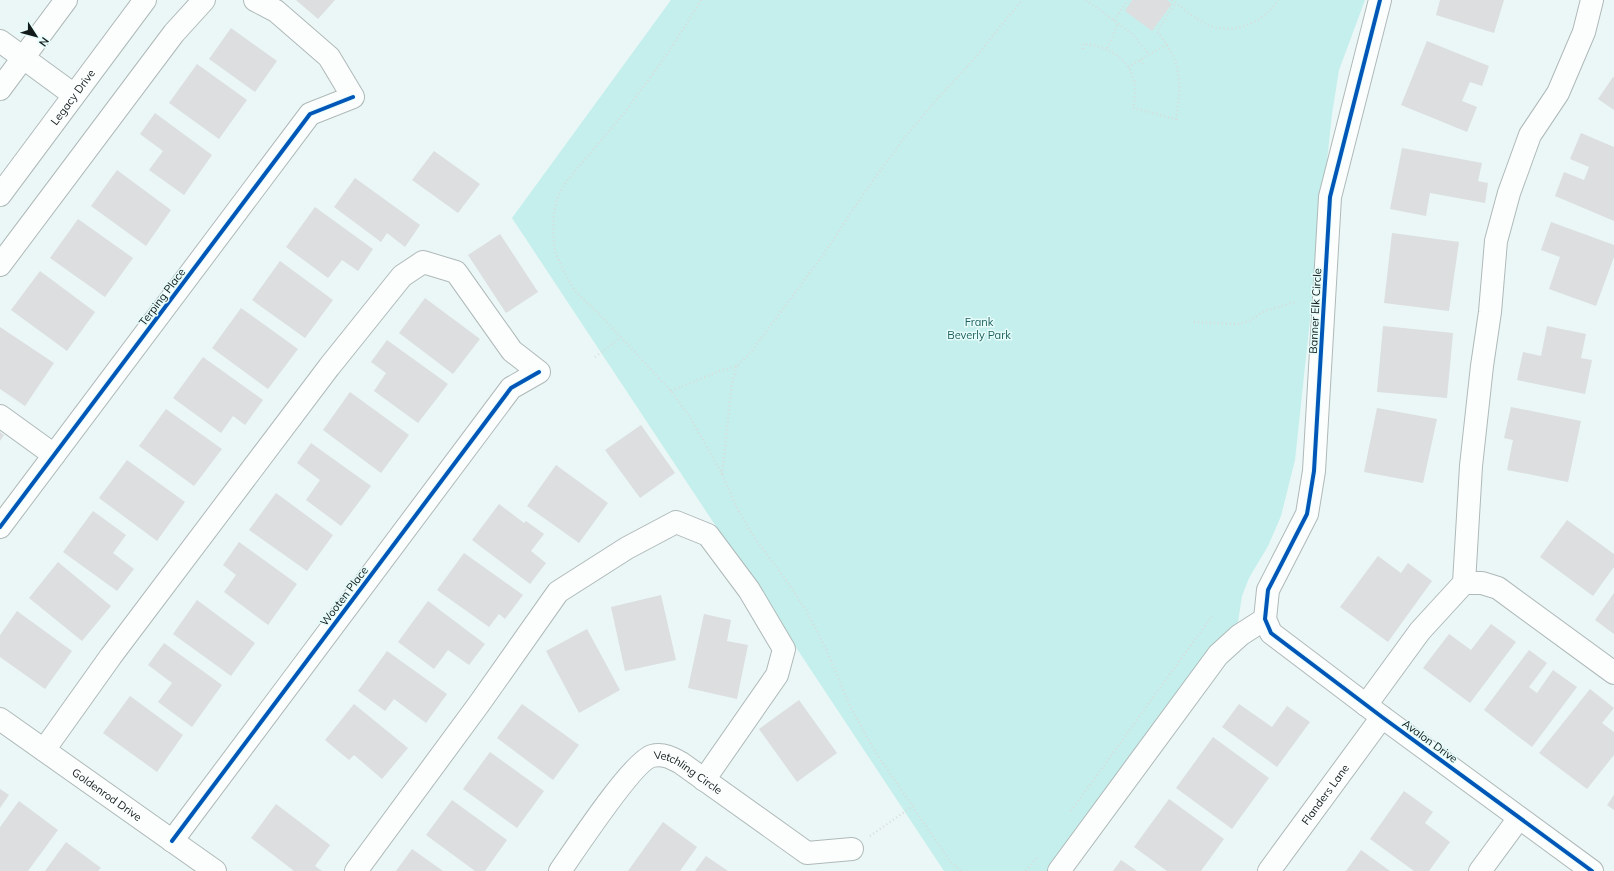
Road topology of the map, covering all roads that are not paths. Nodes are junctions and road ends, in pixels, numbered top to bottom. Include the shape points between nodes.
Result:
1 (66, 0) edge
2 (145, 0) edge
3 (204, 0) edge
4 (255, 0) edge
5 (1380, 0) edge
6 (1592, 0) edge
7 (0, 41) edge
8 (23, 57) junction
9 (0, 89) edge
10 (74, 95) junction
11 (0, 195) edge
12 (0, 265) edge
13 (0, 416) edge
14 (54, 455) junction
15 (0, 527) edge
16 (1464, 583) junction
17 (1265, 619) junction
18 (1614, 673) edge
19 (1374, 711) junction
20 (0, 719) edge
21 (44, 750) junction
22 (704, 780) junction
23 (1519, 818) junction
24 (172, 840) junction
25 (852, 849) dead end
26 (564, 869) edge
27 (215, 871) edge
28 (356, 871) edge
29 (1059, 871) edge
30 (1269, 871) edge
31 (1480, 871) edge
32 (1592, 871) edge

1 - 8 street
2 - 10 street, Legacy Drive
3 - 12 street via 174,33
4 - 14 street, Terping Place via 276,11 329,57 353,97 310,114
5 - 17 street, Banner Elk Circle via 1330,197 1314,471 1307,514 1268,590
6 - 16 street via 1584,32 1558,93 1530,135 1509,193 1496,241 1471,466
7 - 8 street
8 - 9 street
8 - 10 street
10 - 11 street, Legacy Drive
13 - 14 street
14 - 15 street, Terping Place
16 - 18 street via 1482,583 1498,588
16 - 19 street, Flanders Lane via 1420,631
17 - 19 street, Avalon Drive via 1271,633
17 - 29 street via 1243,633 1218,655
19 - 23 street, Avalon Drive
19 - 30 street, Flanders Lane
20 - 21 street, Goldenrod Drive
21 - 24 street, Goldenrod Drive
21 - 24 street, Wooten Place via 234,490 402,276 423,262 456,272 512,351 539,372 511,388
22 - 25 street, Vetchling Circle via 807,853
22 - 26 street, Vetchling Circle via 668,756 652,756 627,778
22 - 28 street via 777,675 784,649 749,590 708,535 676,522 627,548 558,592
23 - 31 street
23 - 32 street, Avalon Drive
24 - 27 street, Goldenrod Drive

